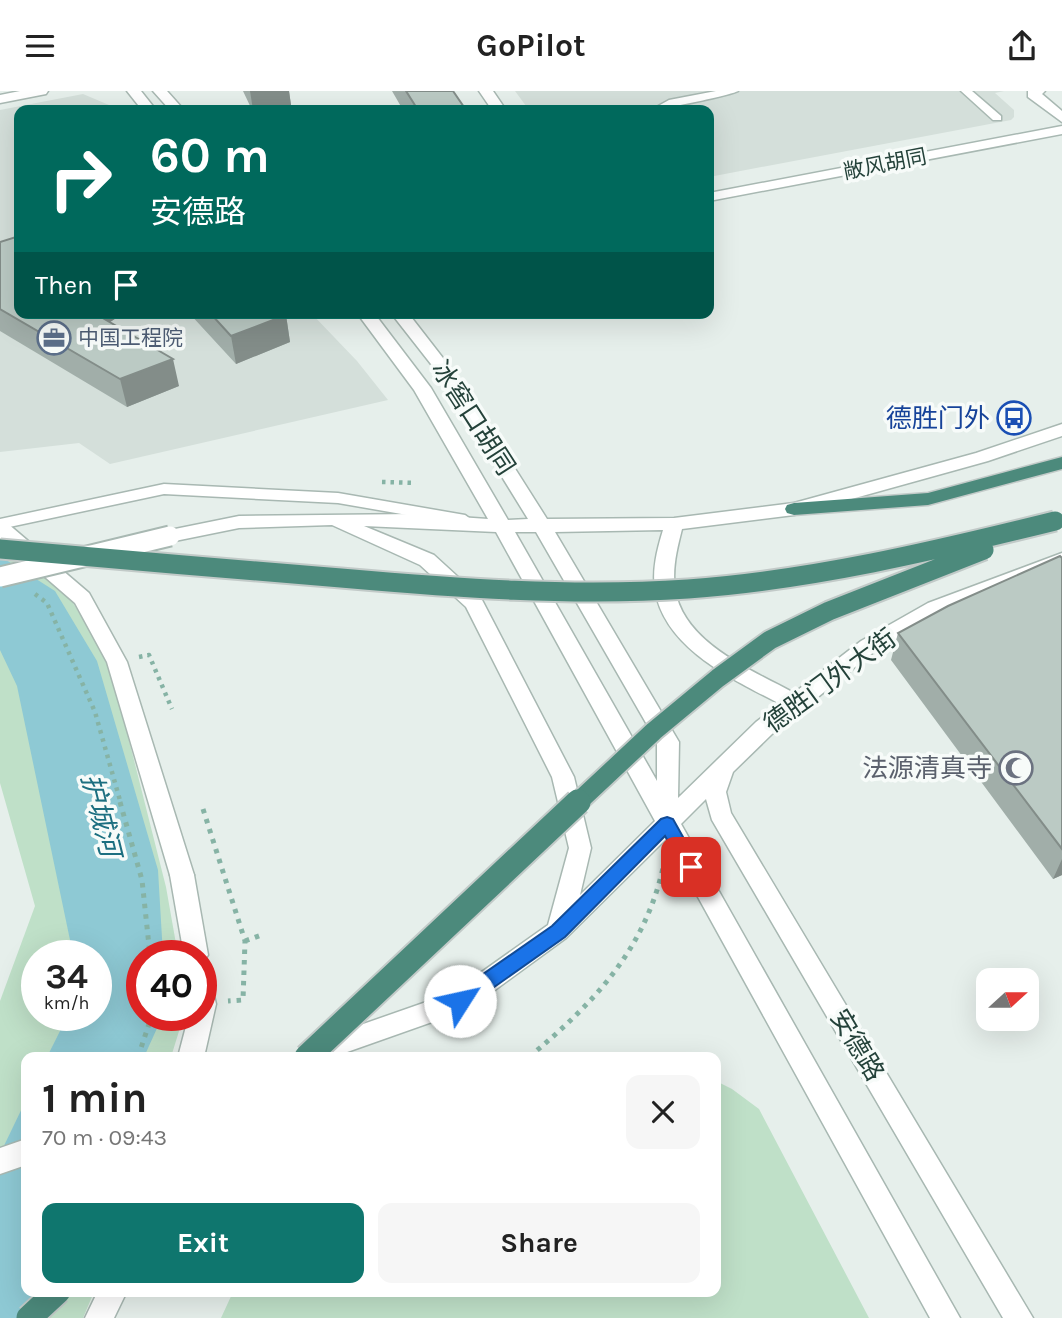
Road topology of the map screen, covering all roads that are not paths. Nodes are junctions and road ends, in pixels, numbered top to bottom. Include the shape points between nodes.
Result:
1 (41, 91) edge
2 (134, 91) edge
3 (160, 91) edge
4 (663, 91) edge
5 (733, 91) edge
6 (966, 91) edge
7 (1038, 91) edge
8 (0, 99) edge
9 (673, 102) junction
10 (145, 105) edge
11 (173, 105) edge
12 (667, 105) edge
13 (997, 118) dead end
14 (1062, 118) edge
15 (1062, 130) edge
16 (714, 196) edge
17 (370, 319) edge
18 (404, 319) edge
19 (1062, 430) edge
20 (1062, 463) edge
21 (794, 509) junction
22 (331, 519) junction
23 (1058, 520) edge
24 (5, 524) edge
25 (674, 524) junction
26 (502, 526) junction
27 (542, 526) junction
28 (0, 549) edge
29 (1062, 560) edge
30 (0, 577) edge
31 (794, 702) junction
32 (723, 767) junction
33 (667, 824) junction
34 (558, 931) junction
35 (193, 940) edge
36 (196, 1031) edge
37 (192, 1052) edge
38 (312, 1052) edge
39 (314, 1052) edge
40 (21, 1154) edge
41 (0, 1161) edge
42 (52, 1297) edge
43 (110, 1297) edge
44 (29, 1318) edge
45 (99, 1318) edge
46 (946, 1318) edge
47 (1019, 1318) edge

1 - 8 street
2 - 10 street
3 - 11 street
4 - 9 lane
5 - 9 lane
6 - 13 lane
7 - 14 street via 1034,94
9 - 12 lane
15 - 16 street, 敞风胡同
17 - 26 street, 冰窖口胡同 via 422,388
18 - 27 street, 冰窖口胡同 via 445,371
19 - 21 street
20 - 21 highway via 928,499
21 - 25 street
22 - 26 street
22 - 30 street, bridge via 239,523 170,535
22 - 34 street via 427,560 474,603 563,778 580,848
23 - 28 highway, bridge via 793,579 686,589 562,593 436,587
23 - 38 highway, bridge via 829,611 770,640 654,731
24 - 26 lane via 164,489 338,498
24 - 35 street via 82,598 117,662 182,876
25 - 27 street
25 - 31 street via 664,548 661,580 688,637 715,658
26 - 27 street
26 - 33 street, 冰窖口胡同
27 - 33 street, 冰窖口胡同 via 668,743
29 - 31 street, 德胜门外大街 via 935,608 868,646
31 - 32 street, 德胜门外大街
32 - 33 street, 德胜门外大街
32 - 47 street, 安德路 via 715,792 720,814
33 - 34 street, 德胜门外大街
33 - 46 street
34 - 39 street, 德胜门外大街, bridge via 460,1001
36 - 37 street
40 - 41 street
42 - 44 highway, bridge
43 - 45 street

